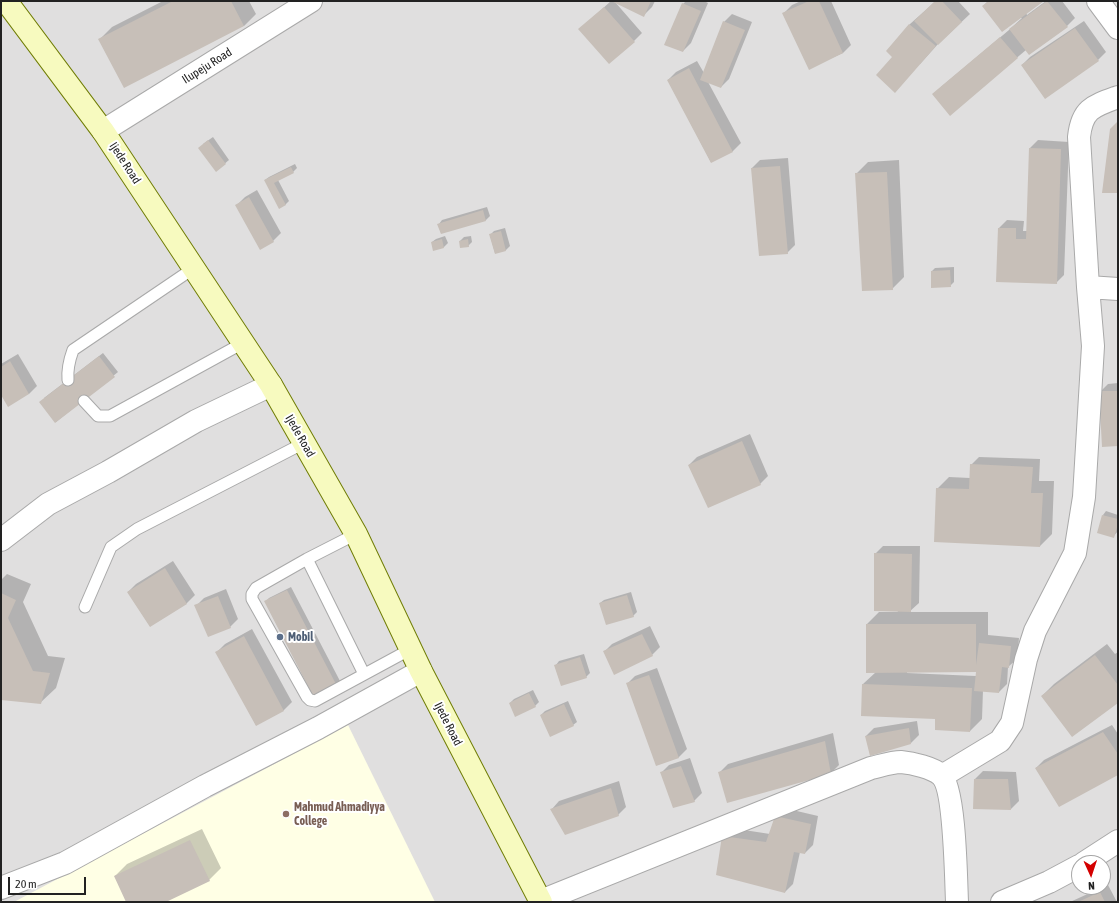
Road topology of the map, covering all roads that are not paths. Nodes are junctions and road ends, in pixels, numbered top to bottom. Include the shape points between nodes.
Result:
1 (6, 1) edge
2 (311, 1) edge
3 (1098, 1) edge
4 (1118, 28) edge
5 (1118, 97) edge
6 (103, 131) junction
7 (194, 268) junction
8 (1088, 287) junction
9 (1118, 289) edge
10 (243, 343) junction
11 (68, 380) dead end
12 (271, 385) junction
13 (84, 401) dead end
14 (304, 443) junction
15 (356, 534) junction
16 (1, 540) edge
17 (306, 559) junction
18 (85, 607) dead end
19 (411, 649) junction
20 (421, 671) junction
21 (364, 674) junction
22 (942, 776) junction
23 (1118, 841) edge
24 (1096, 855) edge
25 (1071, 870) edge
26 (1, 888) edge
27 (541, 902) edge
28 (957, 902) edge
29 (1002, 902) edge

1 - 6 main road, Ijede Road
2 - 6 street, Ilupeju Road
3 - 4 street
5 - 8 street via 1088,111 1080,124
6 - 7 main road, Ijede Road
7 - 10 main road, Ijede Road
7 - 11 lane via 74,350 67,370
8 - 9 street
8 - 22 street via 1093,346 1084,497 1075,553 1035,630 1012,723 1000,741
10 - 12 main road, Ijede Road
10 - 13 lane via 110,416 98,416
12 - 14 main road, Ijede Road
12 - 16 street via 196,421 48,504
14 - 15 main road, Ijede Road
14 - 18 lane via 138,529 111,547
15 - 17 lane
15 - 19 main road, Ijede Road
17 - 21 lane
17 - 21 lane via 256,588 252,599 310,700 315,701
19 - 20 main road, Ijede Road
19 - 21 lane
20 - 26 street via 65,863
20 - 27 main road, Ijede Road
22 - 27 street via 930,768 901,762 871,768
22 - 28 street via 947,786 952,812
23 - 24 street
25 - 29 street

